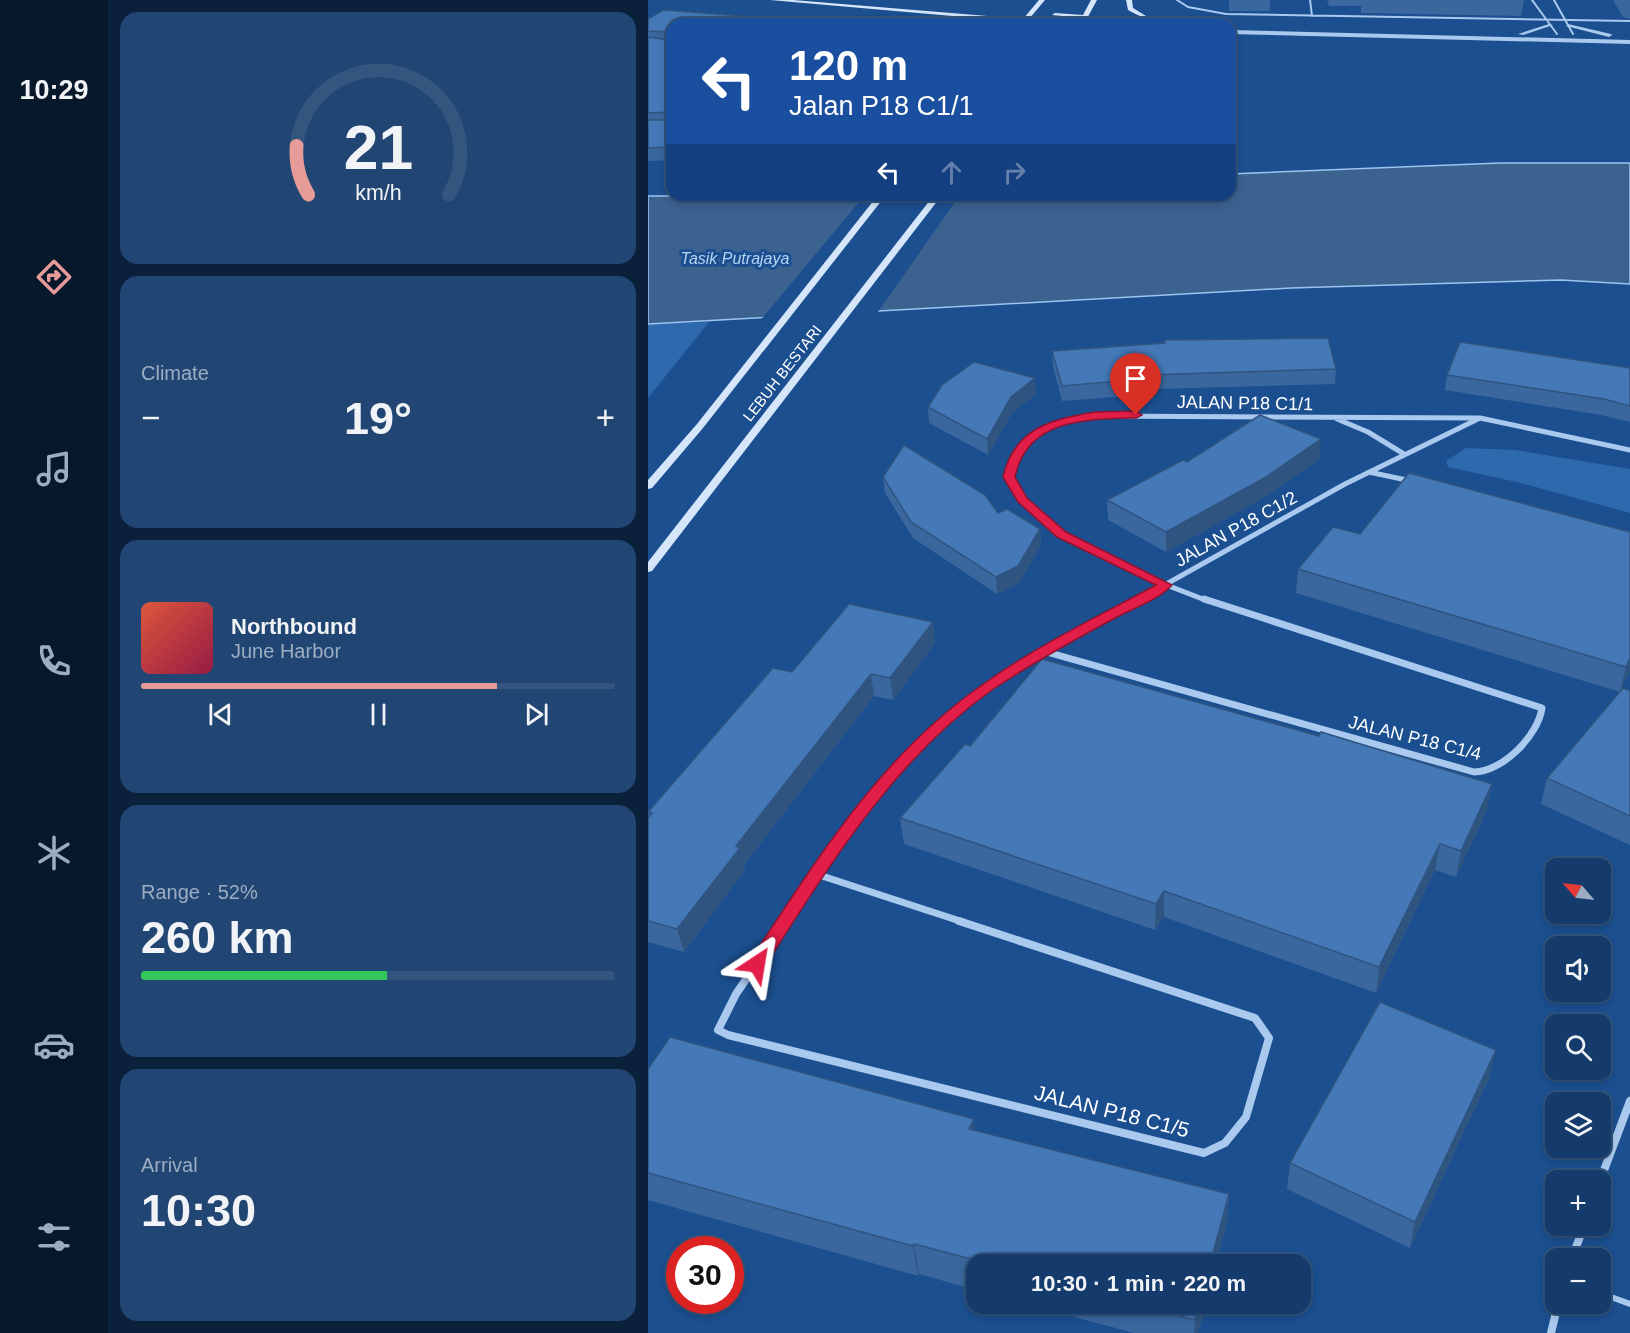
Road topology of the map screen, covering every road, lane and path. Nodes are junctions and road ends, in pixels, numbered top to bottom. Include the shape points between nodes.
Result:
1 (773, 0) edge
2 (871, 0) edge
3 (1042, 0) edge
4 (1095, 0) edge
5 (1129, 0) edge
6 (1177, 0) edge
7 (1310, 0) edge
8 (1532, 0) edge
9 (1554, 0) edge
10 (1032, 14) junction
11 (956, 15) junction
12 (1312, 16) junction
13 (1086, 17) junction
14 (966, 18) edge
15 (981, 18) edge
16 (1028, 18) edge
17 (1099, 18) edge
18 (1149, 18) edge
19 (1630, 21) edge
20 (1549, 23) junction
21 (1567, 23) junction
22 (1236, 27) edge
23 (1236, 32) edge
24 (1521, 34) junction
25 (1557, 34) junction
26 (1573, 34) junction
27 (1610, 35) junction
28 (1630, 35) edge
29 (1566, 37) junction
30 (1553, 40) junction
31 (1587, 41) junction
32 (1630, 42) edge
33 (877, 201) edge
34 (933, 201) edge
35 (1334, 417) junction
36 (1480, 418) junction
37 (1630, 450) edge
38 (1404, 454) junction
39 (1368, 472) junction
40 (1423, 483) edge
41 (648, 486) edge
42 (648, 569) edge
43 (1166, 585) junction
44 (1043, 651) junction
45 (816, 874) junction
46 (718, 1030) joint
47 (1630, 1101) edge
48 (1604, 1170) edge
49 (1611, 1297) edge
50 (1630, 1304) edge
51 (1556, 1314) edge
52 (1551, 1333) edge

1 - 11 main road
2 - 10 main road
3 - 10 main road
4 - 13 main road
5 - 18 main road via 1130,9
6 - 12 lane via 1188,8 1215,13
7 - 12 lane
8 - 20 lane
9 - 21 lane
10 - 13 main road
10 - 16 main road
11 - 14 main road
11 - 15 main road
12 - 20 lane
13 - 17 street
19 - 21 lane
20 - 21 lane
20 - 24 street
20 - 25 lane
21 - 26 lane
21 - 27 street
22 - 24 street
23 - 30 street
24 - 25 street
25 - 26 street
25 - 29 street
26 - 27 street
26 - 29 street
27 - 28 street
29 - 30 street
29 - 31 street
30 - 31 street
31 - 32 street
33 - 41 main road, LEBUH BESTARI
34 - 42 main road, LEBUH BESTARI
35 - 36 street, JALAN P18 C1/1
35 - 38 street
35 - 43 street, JALAN P18 C1/1 via 1095,416 1058,422 1024,445 1012,462 1009,477 1022,500 1040,518 1062,534
36 - 37 street, JALAN P18 C1/1
36 - 38 street, JALAN P18 C1/2
38 - 39 street, JALAN P18 C1/2
39 - 40 street
39 - 43 street, JALAN P18 C1/2
43 - 44 street, JALAN P18 C1/2
43 - 44 street, JALAN P18 C1/4 via 1243,614 1534,704 1543,713 1526,739 1492,769 1474,772
44 - 45 street, JALAN P18 C1/2 via 986,688 941,724 851,823
45 - 46 street, JALAN P18 C1/2 via 720,1020
45 - 46 street, JALAN P18 C1/5 via 1255,1018 1269,1038 1246,1117 1225,1143 1204,1153
47 - 48 street
49 - 50 lane
51 - 52 street

